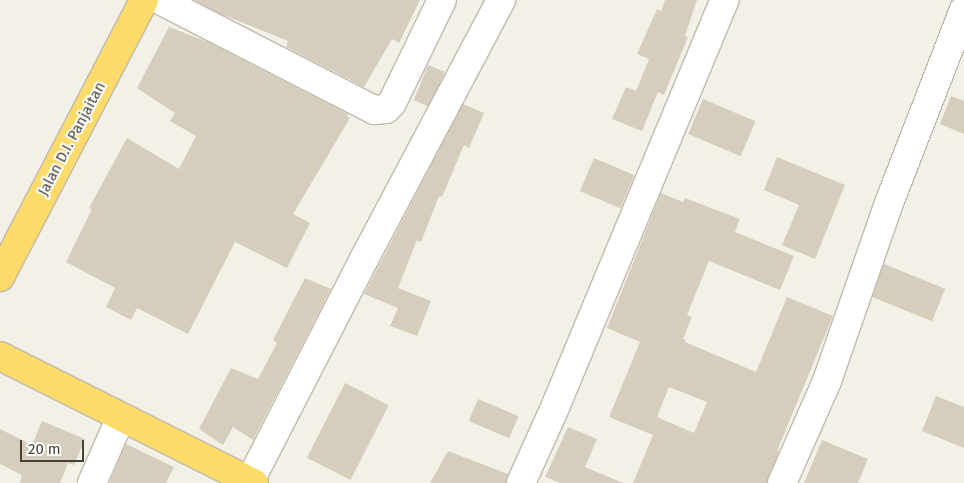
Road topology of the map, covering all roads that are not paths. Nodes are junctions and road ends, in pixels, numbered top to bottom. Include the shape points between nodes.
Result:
1 (144, 0) edge
2 (160, 0) edge
3 (442, 0) edge
4 (501, 0) edge
5 (725, 0) edge
6 (964, 10) edge
7 (0, 277) edge
8 (0, 356) edge
9 (121, 417) junction
10 (252, 482) edge
11 (92, 483) edge
12 (521, 483) edge
13 (782, 483) edge

1 - 7 highway, Jalan D.I. Panjaitan
2 - 3 street via 374,110 386,109 392,103
4 - 10 street
5 - 12 street
6 - 13 street via 890,203 827,381
8 - 9 highway
9 - 10 highway
9 - 11 street

